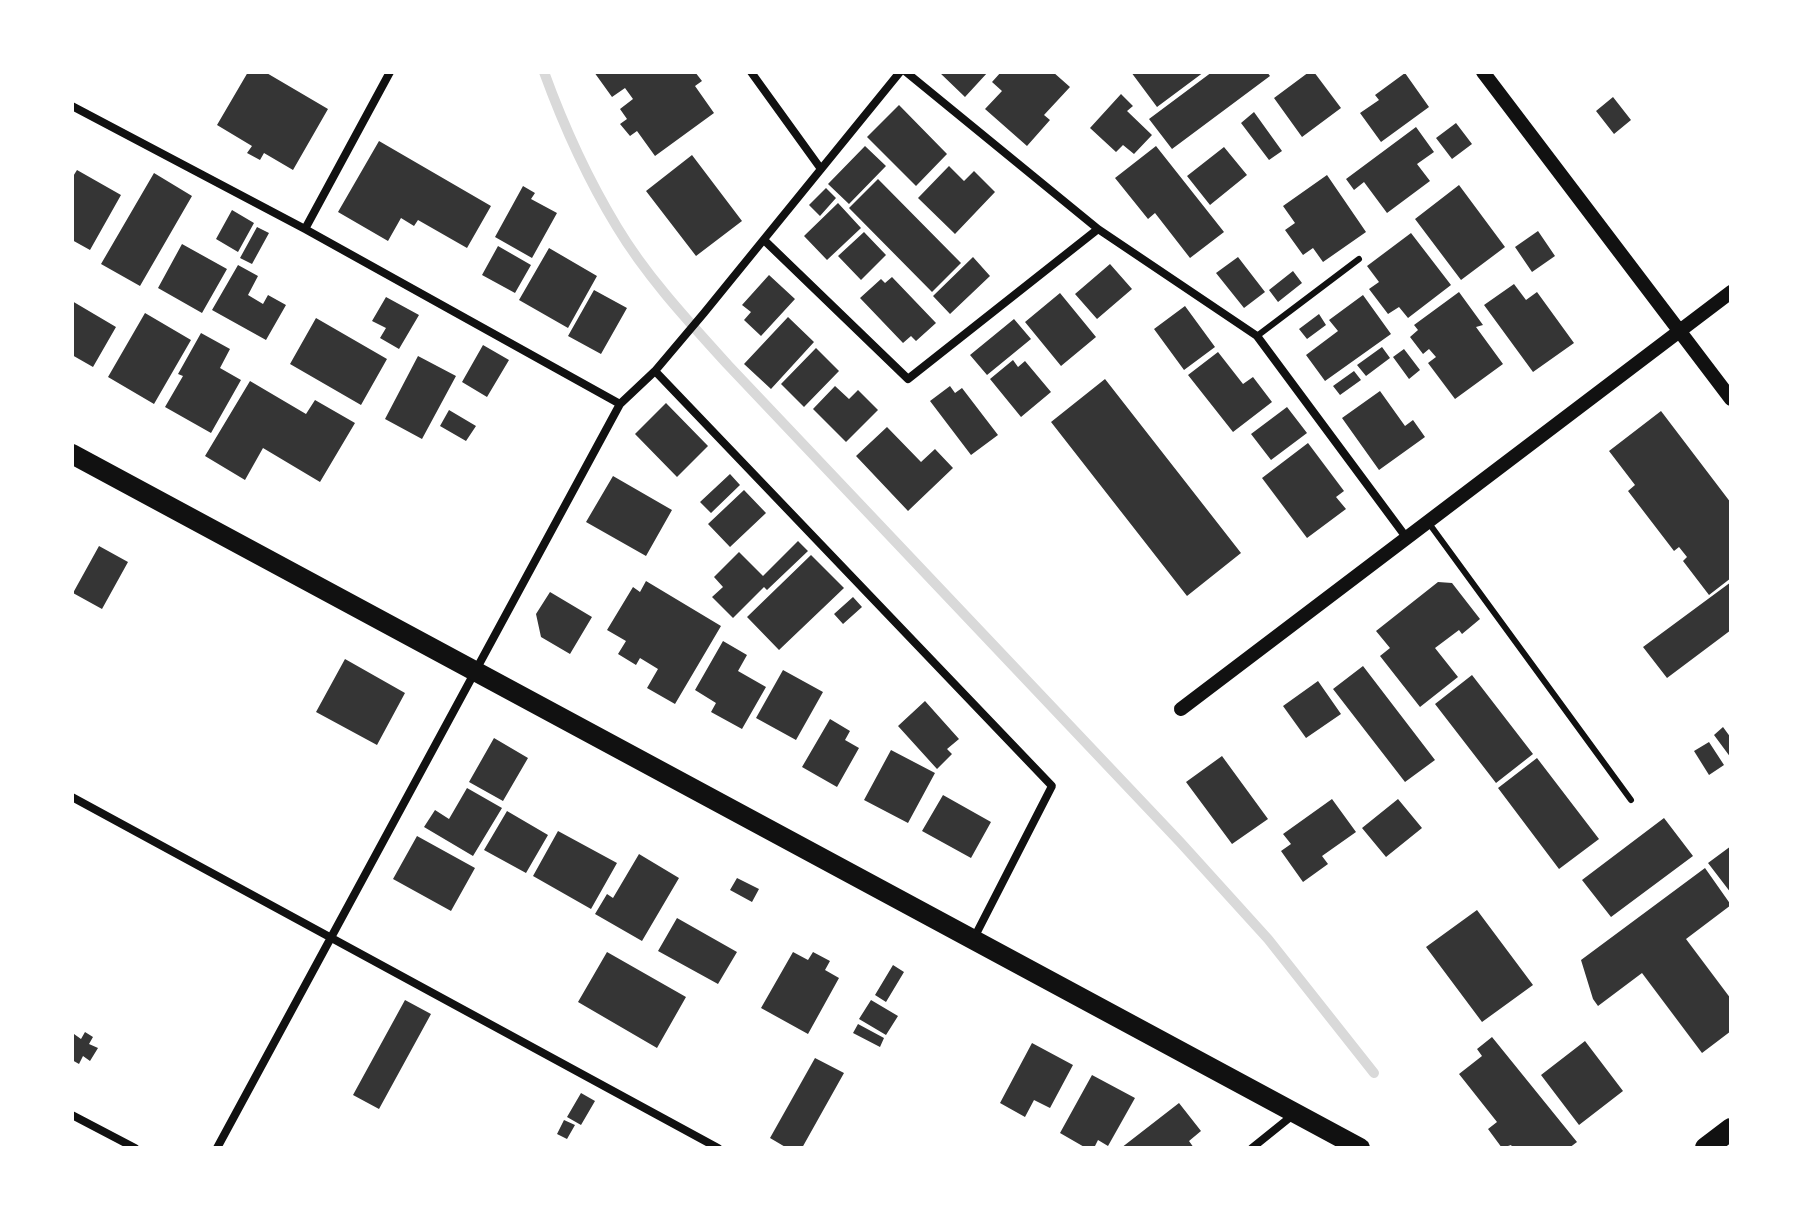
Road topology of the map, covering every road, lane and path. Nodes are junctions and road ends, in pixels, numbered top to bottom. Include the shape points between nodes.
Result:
1 (390, 72) edge
2 (751, 72) edge
3 (903, 72) edge
4 (1483, 72) edge
5 (72, 106) edge
6 (821, 169) junction
7 (305, 229) junction
8 (1098, 229) junction
9 (764, 240) junction
10 (1359, 259) dead end
11 (1731, 292) edge
12 (1680, 331) junction
13 (1257, 336) junction
14 (655, 371) junction
15 (1731, 399) edge
16 (620, 404) junction
17 (72, 454) edge
18 (1427, 521) junction
19 (1406, 537) junction
20 (474, 670) junction
21 (1181, 709) dead end
22 (72, 797) edge
23 (1631, 800) dead end
24 (329, 938) junction
25 (974, 938) junction
26 (1297, 1112) junction
27 (72, 1115) edge
28 (1731, 1129) edge
29 (135, 1148) edge
30 (217, 1148) edge
31 (718, 1148) edge
32 (1252, 1148) edge
33 (1360, 1148) edge
34 (1706, 1148) edge

1 - 7 street
2 - 6 street
3 - 6 street
3 - 8 street
4 - 12 street
5 - 7 street
6 - 9 street
7 - 16 street
8 - 9 street via 908,379
8 - 13 street
9 - 14 street
10 - 13 lane
11 - 12 street
12 - 15 street
12 - 18 street
13 - 19 street
14 - 16 street
14 - 25 street via 1052,786
16 - 20 street
17 - 20 main road
18 - 19 street
18 - 23 lane
19 - 21 street
20 - 24 street
20 - 25 main road
22 - 24 street
24 - 30 street
24 - 31 street
25 - 26 main road
26 - 32 street
26 - 33 main road
27 - 29 street
28 - 34 highway

